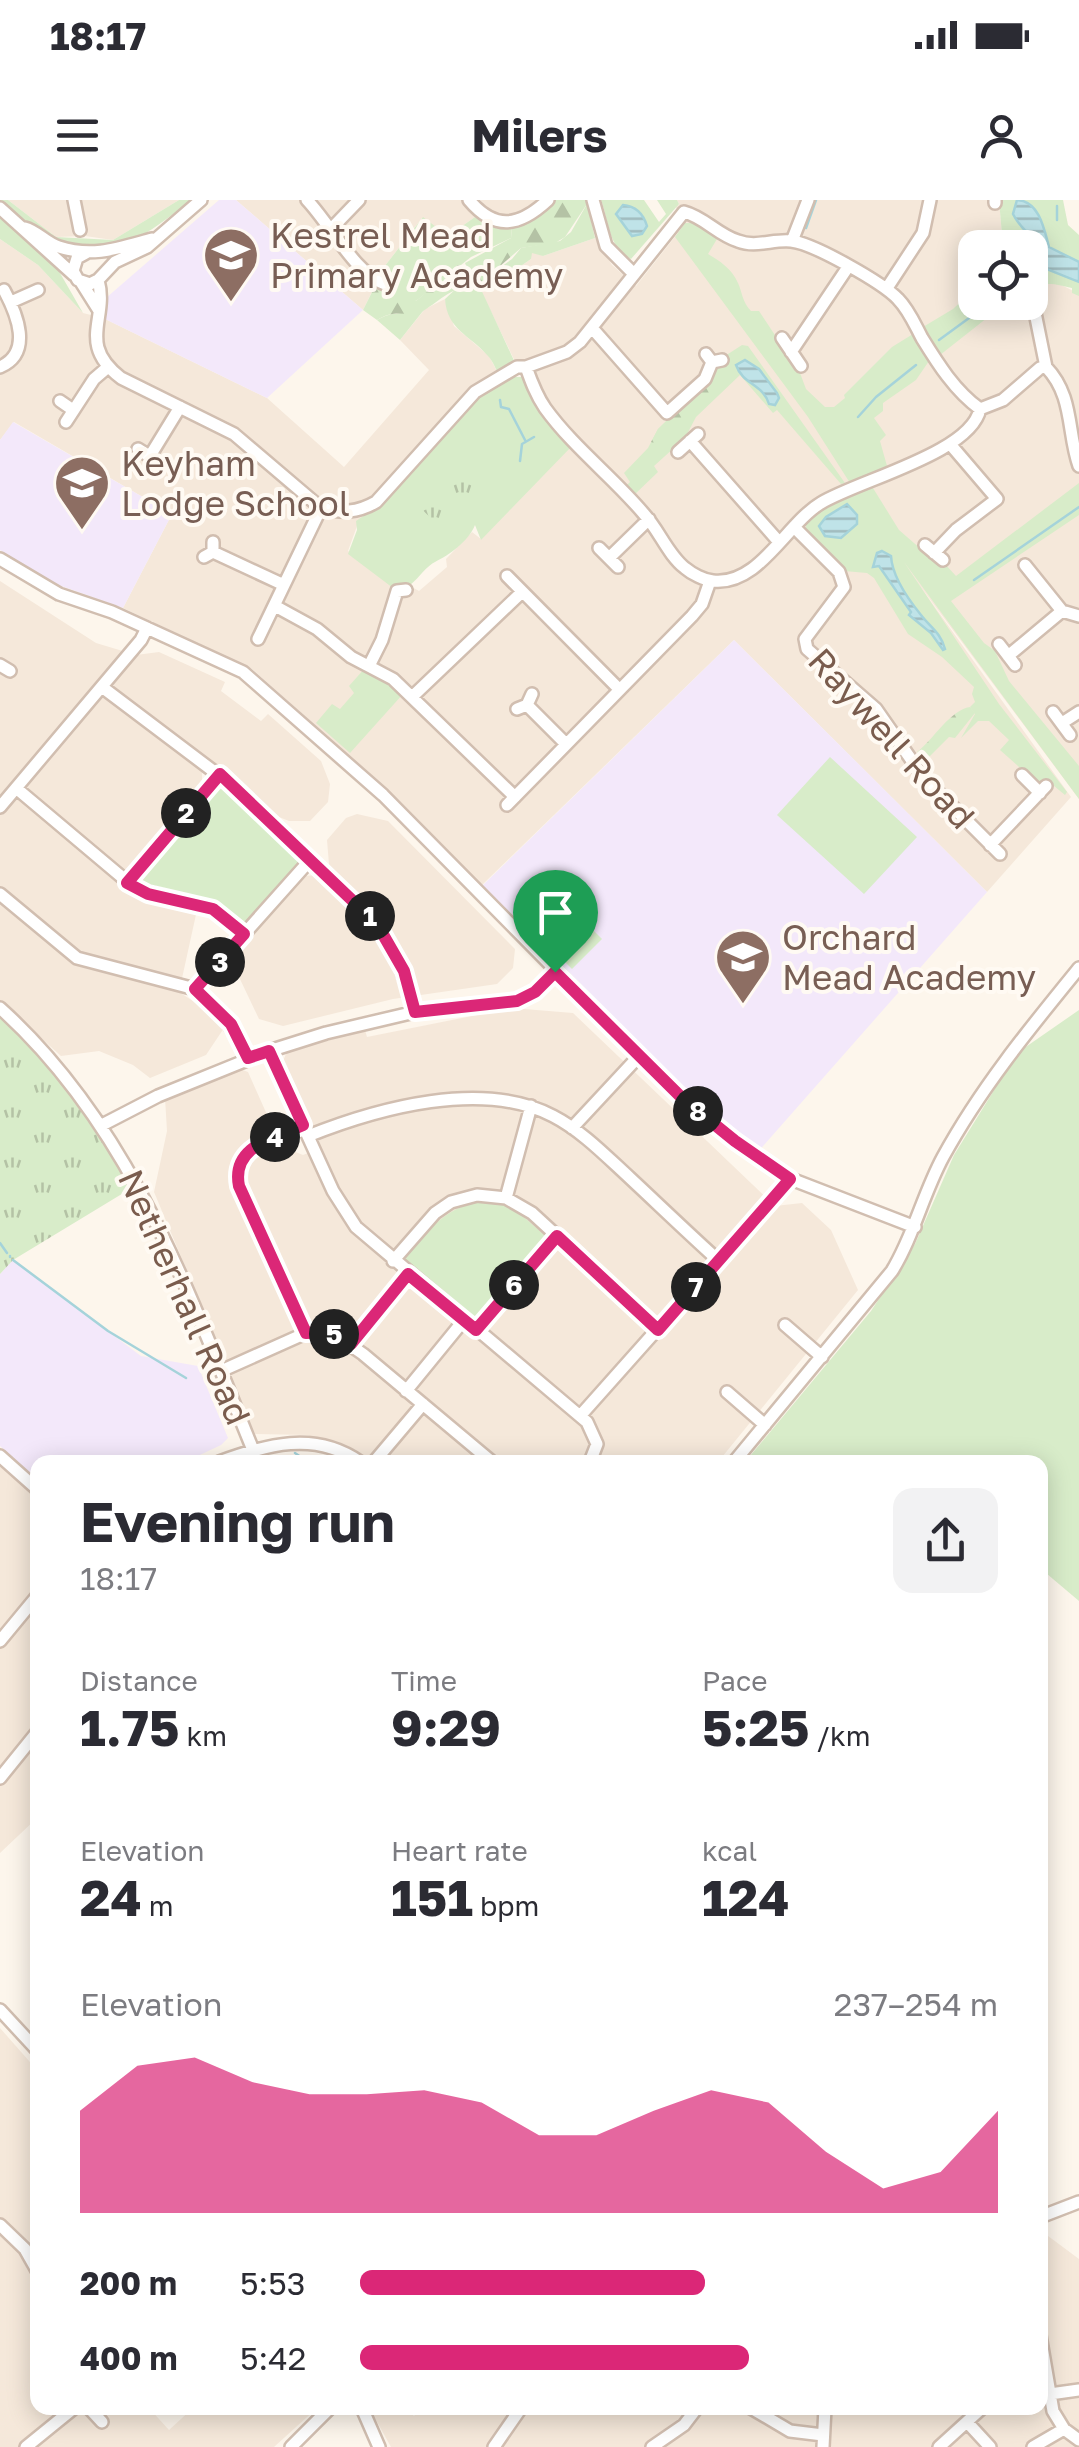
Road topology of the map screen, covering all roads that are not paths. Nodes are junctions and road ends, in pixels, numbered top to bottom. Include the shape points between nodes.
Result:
1 (74, 200) edge
2 (307, 200) edge
3 (360, 200) edge
4 (469, 200) edge
5 (548, 200) edge
6 (593, 200) edge
7 (808, 200) edge
8 (930, 200) edge
9 (195, 202) edge
10 (0, 208) edge
11 (25, 228) junction
12 (332, 228) junction
13 (80, 230) dead end
14 (154, 239) junction
15 (792, 241) junction
16 (89, 253) junction
17 (848, 267) junction
18 (634, 274) junction
19 (100, 278) junction
20 (78, 279) junction
21 (385, 284) dead end
22 (886, 288) junction
23 (4, 290) dead end
24 (38, 290) dead end
25 (11, 302) junction
26 (98, 309) junction
27 (1038, 320) edge
28 (592, 328) junction
29 (782, 338) dead end
30 (791, 352) junction
31 (713, 359) dead end
32 (0, 366) edge
33 (802, 366) dead end
34 (526, 367) junction
35 (108, 368) junction
36 (1046, 368) junction
37 (1073, 401) edge
38 (60, 402) dead end
39 (180, 407) junction
40 (980, 409) junction
41 (73, 410) junction
42 (66, 422) dead end
43 (950, 444) junction
44 (138, 449) dead end
45 (678, 452) dead end
46 (150, 456) junction
47 (162, 464) dead end
48 (1079, 466) edge
49 (321, 508) junction
50 (649, 519) junction
51 (794, 527) junction
52 (779, 542) junction
53 (599, 548) dead end
54 (210, 551) dead end
55 (934, 553) dead end
56 (0, 559) edge
57 (1024, 565) dead end
58 (508, 576) dead end
59 (710, 581) junction
60 (284, 585) junction
61 (397, 588) dead end
62 (522, 592) junction
63 (275, 606) junction
64 (1062, 611) junction
65 (1079, 616) edge
66 (250, 621) dead end
67 (148, 628) junction
68 (999, 644) dead end
69 (369, 666) junction
70 (102, 686) junction
71 (619, 689) junction
72 (414, 696) junction
73 (526, 702) dead end
74 (1053, 712) dead end
75 (1079, 712) edge
76 (1062, 723) junction
77 (1070, 736) dead end
78 (565, 743) junction
79 (220, 774) junction
80 (1022, 775) dead end
81 (16, 788) junction
82 (0, 806) edge
83 (311, 859) junction
84 (127, 883) junction
85 (0, 894) edge
86 (244, 934) junction
87 (1079, 968) edge
88 (555, 972) junction
89 (195, 989) junction
90 (0, 1008) edge
91 (415, 1012) junction
92 (269, 1051) junction
93 (639, 1056) junction
94 (248, 1058) junction
95 (530, 1106) junction
96 (102, 1125) junction
97 (572, 1128) junction
98 (306, 1130) junction
99 (790, 1179) junction
100 (506, 1198) junction
101 (914, 1227) junction
102 (557, 1236) junction
103 (394, 1261) junction
104 (719, 1261) junction
105 (408, 1274) junction
106 (464, 1320) junction
107 (785, 1325) dead end
108 (476, 1330) junction
109 (658, 1330) junction
110 (306, 1333) junction
111 (351, 1344) junction
112 (822, 1357) junction
113 (220, 1371) junction
114 (406, 1390) junction
115 (727, 1392) dead end
116 (423, 1404) junction
117 (580, 1416) junction
118 (765, 1426) junction
119 (253, 1450) junction
120 (238, 1455) edge
121 (347, 1455) edge
122 (380, 1455) edge
123 (484, 1455) edge
124 (595, 1455) edge
125 (740, 1455) edge
126 (2, 1460) edge
127 (30, 1483) edge
128 (30, 1614) edge
129 (0, 1640) edge
130 (30, 1738) edge
131 (5, 1761) edge
132 (0, 1778) edge
133 (0, 2010) edge
134 (30, 2042) edge
135 (1079, 2202) edge
136 (1048, 2214) edge
137 (0, 2224) edge
138 (30, 2257) edge
139 (1048, 2382) edge
140 (1079, 2390) edge
141 (1050, 2394) junction
142 (65, 2415) edge
143 (96, 2415) edge
144 (323, 2415) edge
145 (365, 2415) edge
146 (516, 2415) edge
147 (691, 2415) edge
148 (763, 2415) edge
149 (825, 2415) edge
150 (974, 2415) edge
151 (102, 2422) dead end
152 (967, 2422) junction
153 (1064, 2428) junction
154 (1079, 2440) edge
155 (823, 2441) edge
156 (26, 2447) edge
157 (292, 2447) edge
158 (380, 2447) edge
159 (494, 2447) edge
160 (652, 2447) edge
161 (940, 2447) edge
162 (990, 2447) edge
163 (1033, 2447) edge

1 - 13 street
2 - 12 street
3 - 12 street
4 - 5 street via 484,216 506,222
6 - 18 street via 606,246
7 - 15 street
8 - 22 street via 922,232
9 - 14 street
10 - 11 street
11 - 16 street via 58,247
11 - 20 street
12 - 21 street via 355,264
14 - 16 street
14 - 19 street
15 - 17 street
15 - 18 street via 745,244 684,212
16 - 19 street via 103,263
16 - 20 street via 75,260
17 - 22 street
17 - 30 street
18 - 28 street
19 - 20 street via 90,284
19 - 26 street
20 - 26 street
22 - 40 street
23 - 25 street
24 - 25 street
25 - 32 street via 20,348
26 - 35 street via 98,350
27 - 36 street
28 - 31 street via 662,417 704,379
28 - 34 street via 567,352
29 - 30 street
30 - 33 street
34 - 49 street via 475,392 376,502 362,510
34 - 50 street via 560,426
35 - 39 street
35 - 41 street
36 - 37 street
36 - 40 street
37 - 48 street
38 - 41 street
39 - 46 street
39 - 49 street via 234,434
40 - 43 street via 973,426
41 - 42 street
43 - 51 street via 822,503
43 - 55 street via 1002,495
44 - 46 street
45 - 52 street via 694,437
46 - 47 street
49 - 60 street
50 - 53 street via 613,562
50 - 59 street via 683,567
51 - 52 street
51 - 80 street, Raywell Road via 839,572 844,586 808,634 807,649 876,709 924,778 995,849 1043,789
52 - 59 street via 748,572
54 - 60 street
56 - 67 street via 59,594
57 - 64 street
58 - 62 street
59 - 71 street via 702,604
60 - 63 street
61 - 69 street
62 - 71 street
62 - 72 street
63 - 66 street via 261,633
63 - 69 street
64 - 65 street
64 - 68 street via 1012,660
67 - 70 street
67 - 88 street via 243,672 384,795
69 - 72 street
70 - 79 street
70 - 81 street
71 - 78 street
72 - 78 street via 511,801
73 - 78 street
74 - 76 street
75 - 76 street
76 - 77 street
79 - 83 street
79 - 84 street
81 - 82 street
81 - 84 street
83 - 86 street
83 - 91 street via 385,935
84 - 86 street via 213,909
85 - 89 street via 77,958
86 - 89 street
87 - 101 street via 967,1115
88 - 91 street via 517,1001
88 - 93 street
89 - 94 street via 231,1024
90 - 96 street, Netherhall Road
91 - 92 street
92 - 94 street
92 - 98 street
93 - 97 street
93 - 99 street via 696,1110
94 - 96 street
95 - 97 street
95 - 98 street via 444,1100
95 - 100 street
96 - 113 street, Netherhall Road via 152,1210
97 - 104 street
98 - 103 street via 347,1215
98 - 110 street via 250,1148 237,1174
99 - 101 street
99 - 104 street
100 - 102 street
100 - 103 street via 478,1194 451,1202
101 - 112 street via 892,1271
102 - 108 street
102 - 109 street
103 - 105 street
104 - 109 street
105 - 106 street
105 - 111 street
106 - 108 street
106 - 114 street
107 - 112 street
108 - 117 street
109 - 117 street
110 - 111 street via 328,1332
110 - 113 street
111 - 114 street
112 - 118 street
113 - 119 street, Netherhall Road
114 - 116 street
115 - 118 street
116 - 122 street
116 - 123 street
117 - 124 street via 593,1430
118 - 125 street
119 - 120 street
119 - 121 street via 306,1442
126 - 127 street
128 - 129 street
130 - 131 street
131 - 132 street
133 - 134 street
135 - 136 street
137 - 138 street
139 - 141 street
140 - 141 street
141 - 153 street
142 - 156 street
143 - 151 street
144 - 157 street
145 - 158 street
146 - 159 street
147 - 160 street
148 - 155 street
149 - 155 street
150 - 152 street
152 - 161 street
152 - 162 street
153 - 154 street
153 - 163 street

